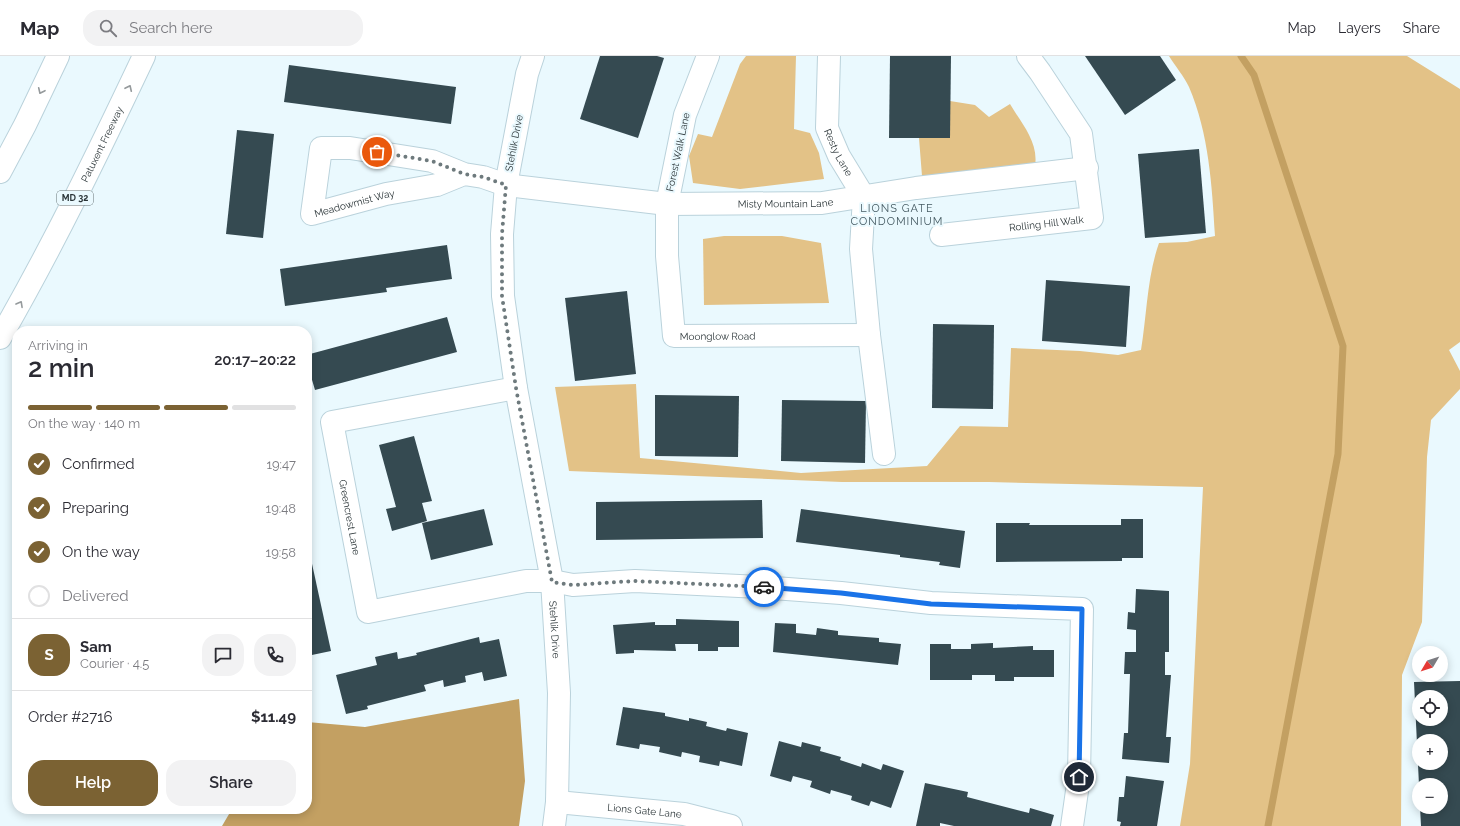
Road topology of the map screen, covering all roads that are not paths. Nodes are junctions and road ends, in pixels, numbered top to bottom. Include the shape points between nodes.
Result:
1 (58, 56) edge
2 (144, 56) edge
3 (534, 56) edge
4 (708, 56) edge
5 (829, 56) edge
6 (1028, 56) edge
7 (1087, 168) junction
8 (0, 172) edge
9 (464, 174) junction
10 (506, 185) junction
11 (864, 197) junction
12 (667, 204) junction
13 (941, 235) dead end
14 (869, 335) junction
15 (0, 338) edge
16 (516, 388) junction
17 (884, 454) dead end
18 (552, 582) junction
19 (557, 802) junction
20 (554, 826) edge
21 (731, 826) edge
22 (1072, 826) edge

1 -> 8 main road
15 -> 2 main road, Patuxent Freeway / MD 32 via 89,172
3 - 10 main road, Stehlik Drive via 527,74
4 - 12 main road, Forest Walk Lane via 685,115
5 - 11 main road, Resty Lane via 826,128 839,156
6 - 7 main road, Rolling Hill Walk via 1081,134
7 - 11 main road, Misty Mountain Lane via 916,188
7 - 13 main road, Rolling Hill Walk via 1092,218
9 - 9 main road, Meadowmist Way via 437,185 386,194 312,214 321,148 350,148 432,161
9 - 10 main road, Meadowmist Way
10 - 12 main road, Misty Mountain Lane
10 - 16 main road, Stehlik Drive via 502,234 502,296
11 - 12 main road, Misty Mountain Lane via 822,203
11 - 14 main road via 861,248
12 - 14 main road, Moonglow Road via 667,256 674,336
14 - 17 main road
16 - 18 main road, Stehlik Drive
16 - 18 main road, Greencrest Lane via 332,422 368,612 526,581
18 - 19 main road, Stehlik Drive via 559,693
18 - 22 main road via 573,585 634,581 760,587 841,593 931,604 1082,609 1079,777
19 - 20 main road, Stehlik Drive
19 - 21 main road, Lions Gate Lane via 684,814

